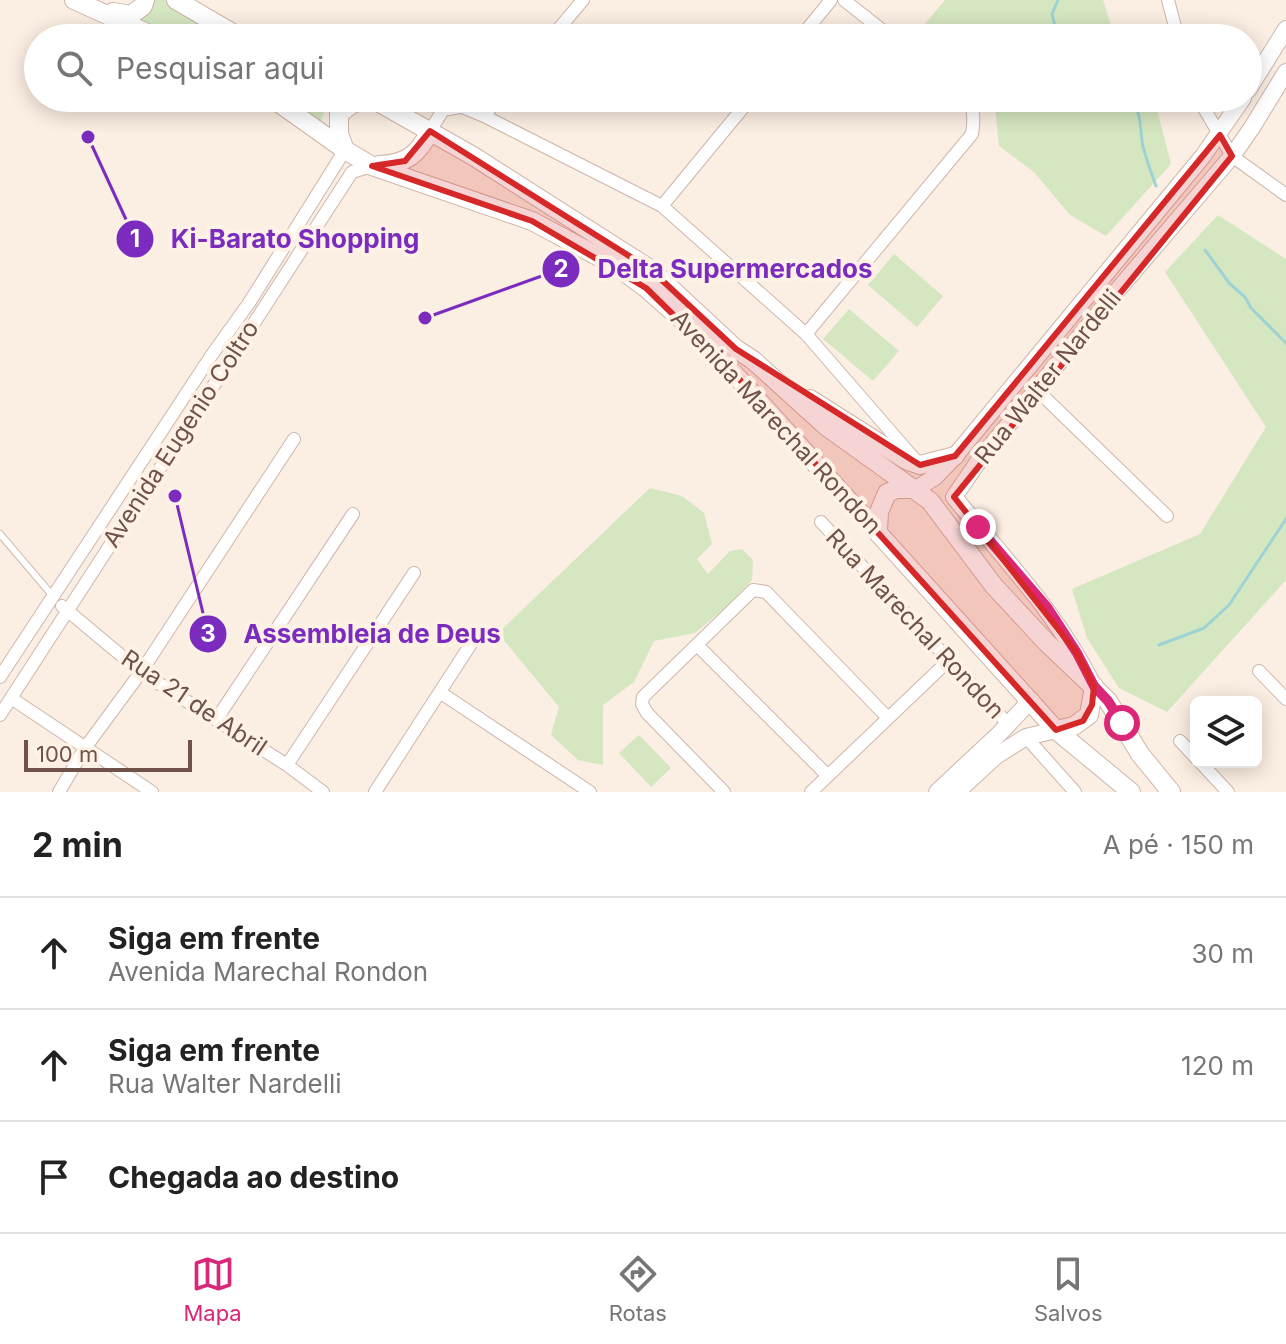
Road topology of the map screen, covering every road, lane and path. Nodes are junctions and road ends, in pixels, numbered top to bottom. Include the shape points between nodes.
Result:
1 (145, 0) edge
2 (176, 0) edge
3 (583, 0) edge
4 (831, 0) edge
5 (844, 0) edge
6 (1168, 0) edge
7 (78, 2) edge
8 (127, 24) edge
9 (217, 24) edge
10 (563, 24) edge
11 (811, 24) edge
12 (874, 24) edge
13 (1174, 24) edge
14 (1286, 29) edge
15 (1262, 68) edge
16 (1286, 72) edge
17 (1262, 111) edge
18 (292, 112) edge
19 (342, 112) edge
20 (396, 112) edge
21 (442, 112) edge
22 (476, 112) edge
23 (487, 112) edge
24 (739, 112) edge
25 (973, 112) edge
26 (1206, 112) edge
27 (1234, 112) edge
28 (1261, 112) edge
29 (484, 116) junction
30 (408, 119) junction
31 (430, 131) junction
32 (1220, 135) junction
33 (345, 150) junction
34 (415, 155) junction
35 (1232, 156) junction
36 (372, 166) junction
37 (1286, 195) edge
38 (662, 206) junction
39 (255, 306) junction
40 (806, 334) junction
41 (753, 360) junction
42 (1037, 390) junction
43 (294, 439) dead end
44 (152, 448) junction
45 (955, 456) junction
46 (166, 457) junction
47 (920, 465) junction
48 (916, 489) junction
49 (353, 514) dead end
50 (1167, 516) dead end
51 (821, 522) dead end
52 (878, 530) junction
53 (0, 534) edge
54 (414, 573) dead end
55 (54, 597) junction
56 (68, 611) junction
57 (478, 633) dead end
58 (697, 645) junction
59 (948, 661) junction
60 (1259, 671) dead end
61 (141, 672) junction
62 (0, 677) edge
63 (1094, 686) junction
64 (441, 693) junction
65 (11, 698) junction
66 (1286, 699) edge
67 (1031, 700) junction
68 (0, 715) edge
69 (888, 718) junction
70 (216, 720) junction
71 (1009, 725) junction
72 (1056, 730) junction
73 (1026, 737) junction
74 (1180, 741) dead end
75 (85, 748) junction
76 (1190, 752) edge
77 (287, 765) junction
78 (1206, 768) edge
79 (828, 776) junction
80 (59, 792) edge
81 (152, 792) edge
82 (323, 792) edge
83 (375, 792) edge
84 (590, 792) edge
85 (724, 792) edge
86 (811, 792) edge
87 (937, 792) edge
88 (957, 792) edge
89 (1075, 792) edge
90 (1131, 792) edge
91 (1171, 792) edge
92 (1228, 792) edge

1 - 7 main road via 131,15
2 - 9 main road
3 - 10 street
4 - 11 street
5 - 12 street
6 - 13 street
7 - 8 main road
14 - 15 street
16 - 17 street, Rua Walter Nardelli
18 - 33 main road, Avenida Marechal Rondon
19 - 33 main road via 339,134
20 - 30 main road, Avenida Marechal Rondon
21 - 31 street
22 - 29 street
23 - 29 street
24 - 38 street
25 - 40 street via 972,134
26 - 32 street
27 - 32 street, Rua Walter Nardelli
28 - 35 street, Rua Walter Nardelli
29 - 38 street
30 - 31 main road, Avenida Marechal Rondon
30 - 34 main road
31 - 34 main road
31 - 41 main road, Avenida Marechal Rondon via 650,269
32 - 35 street
32 - 45 street, Rua Walter Nardelli
33 - 36 main road, Avenida Marechal Rondon
33 - 39 street, Avenida Eugenio Coltro
34 - 36 main road
35 - 37 street
35 - 42 street, Rua Walter Nardelli
36 - 39 street, Avenida Eugenio Coltro via 352,172
36 - 52 main road, Avenida Marechal Rondon via 532,221 616,266 709,347
38 - 40 street
39 - 44 street, Avenida Eugenio Coltro
39 - 46 street, Avenida Eugenio Coltro
40 - 47 street
41 - 47 main road
41 - 48 main road, Avenida Marechal Rondon via 827,427
42 - 50 street
42 - 63 street, Rua Walter Nardelli via 954,497 1047,607
43 - 61 street
44 - 46 street
44 - 55 street, Avenida Eugenio Coltro
45 - 47 main road
45 - 48 street, Rua Walter Nardelli
46 - 56 street, Avenida Eugenio Coltro
48 - 52 main road via 887,493
48 - 63 main road, Avenida Marechal Rondon via 994,586
49 - 70 street
51 - 59 street, Rua Marechal Rondon
52 - 67 main road, Avenida Marechal Rondon
53 - 55 lane
54 - 77 street
55 - 56 street, Rua 21 de Abril
55 - 62 street, Avenida Eugenio Coltro
56 - 61 street, Rua 21 de Abril
56 - 65 street, Avenida Eugenio Coltro
57 - 64 street
58 - 69 street via 747,594 766,592
58 - 79 street
58 - 85 street via 648,691 642,704
59 - 69 street
59 - 71 street, Rua Marechal Rondon
60 - 66 street
61 - 70 street, Rua 21 de Abril
61 - 75 street
63 - 72 main road via 1089,715
63 - 91 main road, Avenida Marechal Rondon
64 - 83 street
64 - 84 street
65 - 68 street, Avenida Eugenio Coltro
65 - 75 street
67 - 71 street
67 - 72 main road, Avenida Marechal Rondon
69 - 79 street
70 - 77 street, Rua 21 de Abril
71 - 87 street
72 - 73 street
72 - 90 main road, Avenida Marechal Rondon
73 - 88 street
73 - 89 street, Rua Marechal Rondon
74 - 76 street
75 - 80 street
75 - 81 street
77 - 82 street, Rua 21 de Abril
78 - 92 street
79 - 86 street

